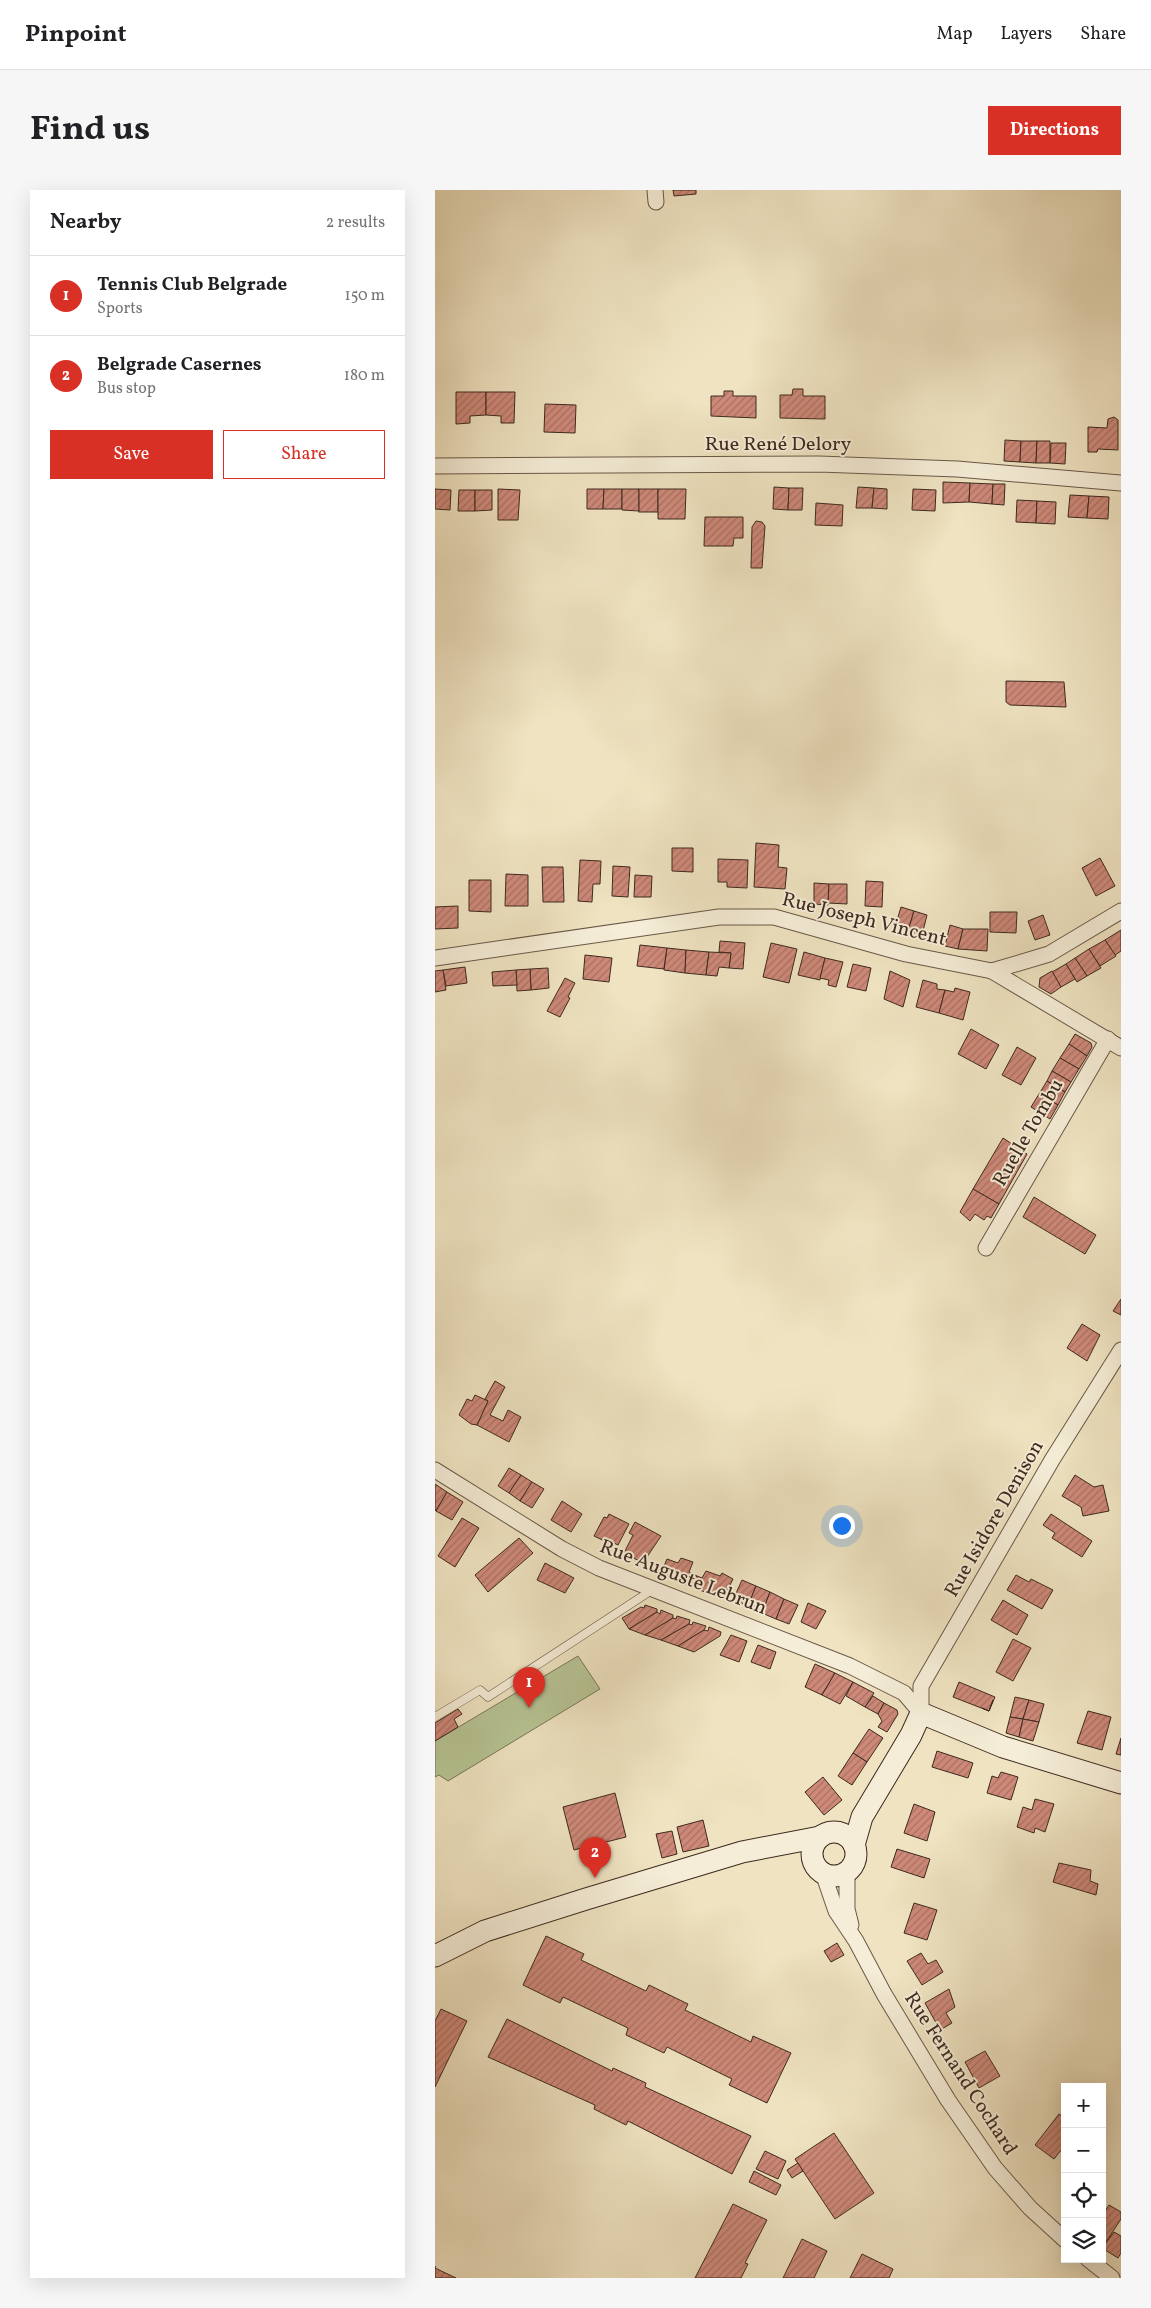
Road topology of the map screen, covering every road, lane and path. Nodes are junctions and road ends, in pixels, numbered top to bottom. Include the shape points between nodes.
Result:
1 (435, 466) edge
2 (1121, 483) edge
3 (1121, 911) edge
4 (435, 958) edge
5 (992, 971) junction
6 (1108, 1039) junction
7 (1121, 1048) edge
8 (986, 1248) dead end
9 (1121, 1350) edge
10 (435, 1470) edge
11 (652, 1590) junction
12 (921, 1713) junction
13 (435, 1717) edge
14 (1121, 1783) edge
15 (838, 1838) junction
16 (775, 1844) junction
17 (817, 1866) junction
18 (847, 1872) junction
19 (856, 1941) junction
20 (435, 1956) edge
21 (1061, 2236) edge
22 (1093, 2263) edge
23 (1112, 2278) edge

1 - 2 street, Rue René Delory via 819,464 957,469
3 - 5 street, Rue Joseph Vincent via 1049,954
4 - 5 street, Rue Joseph Vincent via 719,916 774,917 907,954
5 - 6 street
6 - 7 street
6 - 8 street, Ruelle Tombu
9 - 12 street, Rue Isidore Denison via 1052,1460 921,1686
10 - 11 street, Rue Auguste Lebrun via 562,1549
11 - 12 street, Rue Auguste Lebrun via 850,1666 904,1693
11 - 13 lane via 488,1697 480,1690
12 - 14 street via 1003,1747
12 - 15 street via 862,1817
15 - 16 street
15 - 17 street via 813,1846
15 - 18 street via 856,1860
16 - 17 street
16 - 20 street via 485,1930
17 - 18 street via 838,1876
17 - 19 street, Rue Fernand Cochard via 837,1911
18 - 19 street, Rue Fernand Cochard via 847,1910
19 - 21 street, Rue Fernand Cochard via 948,2100 990,2160 1030,2208
22 - 23 street

